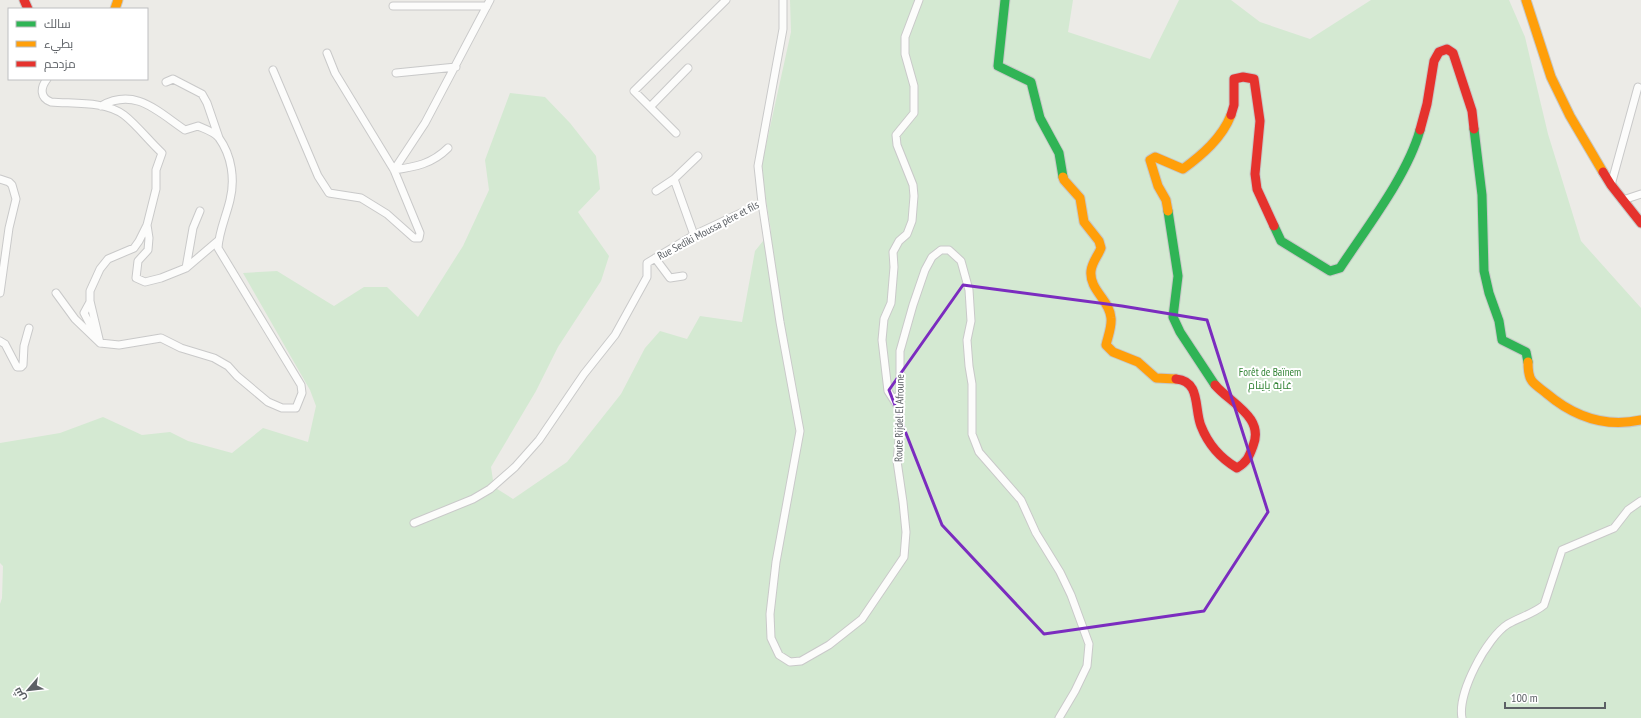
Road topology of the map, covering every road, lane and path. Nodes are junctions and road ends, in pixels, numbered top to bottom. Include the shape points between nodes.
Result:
1 (726, 0) edge
2 (784, 0) edge
3 (919, 0) edge
4 (1005, 0) edge
5 (1526, 0) edge
6 (488, 3) edge
7 (393, 6) dead end
8 (327, 53) dead end
9 (456, 67) junction
10 (688, 68) dead end
11 (273, 70) dead end
12 (396, 73) dead end
13 (46, 80) edge
14 (166, 82) dead end
15 (1638, 87) dead end
16 (101, 106) junction
17 (650, 107) junction
18 (676, 133) dead end
19 (219, 138) junction
20 (448, 148) dead end
21 (698, 156) dead end
22 (394, 170) junction
23 (0, 179) edge
24 (674, 179) junction
25 (1611, 185) junction
26 (656, 191) dead end
27 (1641, 194) edge
28 (1623, 200) junction
29 (762, 203) junction
30 (200, 211) dead end
31 (1641, 223) edge
32 (147, 225) junction
33 (694, 235) junction
34 (218, 240) junction
35 (655, 258) junction
36 (186, 268) junction
37 (683, 276) dead end
38 (0, 293) edge
39 (56, 293) dead end
40 (29, 328) dead end
41 (0, 341) edge
42 (100, 343) junction
43 (900, 411) junction
44 (1641, 420) edge
45 (1641, 501) edge
46 (414, 523) dead end
47 (1059, 718) edge
48 (1462, 718) edge

1 - 17 street via 634,91
2 - 29 street, Rue Sediki Moussa père et fils via 783,29 758,166
3 - 43 street via 905,37 905,54 914,86 914,113 896,135 902,161 912,185 912,220 907,234 892,252 894,267 891,303 884,319 882,340 888,390
4 - 44 street via 998,66 1031,82 1040,118 1059,153 1064,180 1080,198 1084,222 1099,241 1101,248 1091,270 1091,277 1111,313 1106,345 1111,353 1136,361 1158,379 1180,379 1188,383 1195,391 1198,418 1204,432 1211,445 1227,463 1237,468 1247,462 1256,439 1256,428 1238,404 1221,392 1209,378 1173,317 1178,276 1166,200 1158,186 1150,160 1155,157 1183,170 1200,157 1225,128 1233,107 1234,80 1243,77 1254,79 1260,121 1255,174 1257,189 1281,241 1330,271 1340,268 1401,174 1415,147 1427,104 1434,61 1439,52 1447,49 1453,53 1472,111 1482,195 1484,271 1502,340 1526,352 1532,380 1552,400 1577,415 1612,423
5 - 25 street via 1559,95
6 - 7 street
6 - 9 street
8 - 22 street via 336,73
9 - 12 street
9 - 22 street via 425,123
10 - 17 street
11 - 22 street via 315,171 329,193 361,198 387,214 417,239 420,233
13 - 16 street via 42,86 42,93 48,101
14 - 19 street via 173,79 202,94
15 - 25 street
16 - 19 street via 118,98 138,100 185,130 198,126
16 - 32 street via 124,115 162,153 156,170 156,189
17 - 18 street
19 - 34 street via 231,165 233,184
20 - 22 street via 438,158 420,166
21 - 24 street
23 - 38 street via 12,185 16,199 9,228
24 - 26 street
24 - 33 street
25 - 28 street
27 - 28 street
28 - 31 street
29 - 33 street, Rue Sediki Moussa père et fils
29 - 43 street, Route Rijdel El Afroune via 800,431 776,562 770,614 771,638 779,655 790,662 801,661 830,645 862,619 904,557 904,502 897,461
30 - 36 street via 193,228
32 - 36 street via 148,250 138,261 136,278 145,282
32 - 42 street via 134,248 108,259 93,283 90,302 84,313
33 - 35 street, Rue Sediki Moussa père et fils
34 - 36 street
34 - 42 street via 218,248 226,263 300,385 302,393 296,408 282,408 268,402 228,366 161,338 119,345
35 - 37 street via 670,278
35 - 46 street, Rue Sediki Moussa père et fils via 647,263 647,277 615,335 584,374 539,440 515,467 490,489 473,499
39 - 42 street via 75,319
40 - 41 street via 21,367 17,367 5,344
43 - 47 street, Route Rijdel El Afroune via 900,351 913,305 932,257 941,250 949,250 961,261 969,290 971,321 968,366 972,384 972,434 979,452 1021,500 1036,534 1071,595 1089,644 1087,666
45 - 48 street via 1628,510 1614,528 1562,550 1544,605 1537,611 1508,624 1497,633 1485,650 1465,693

